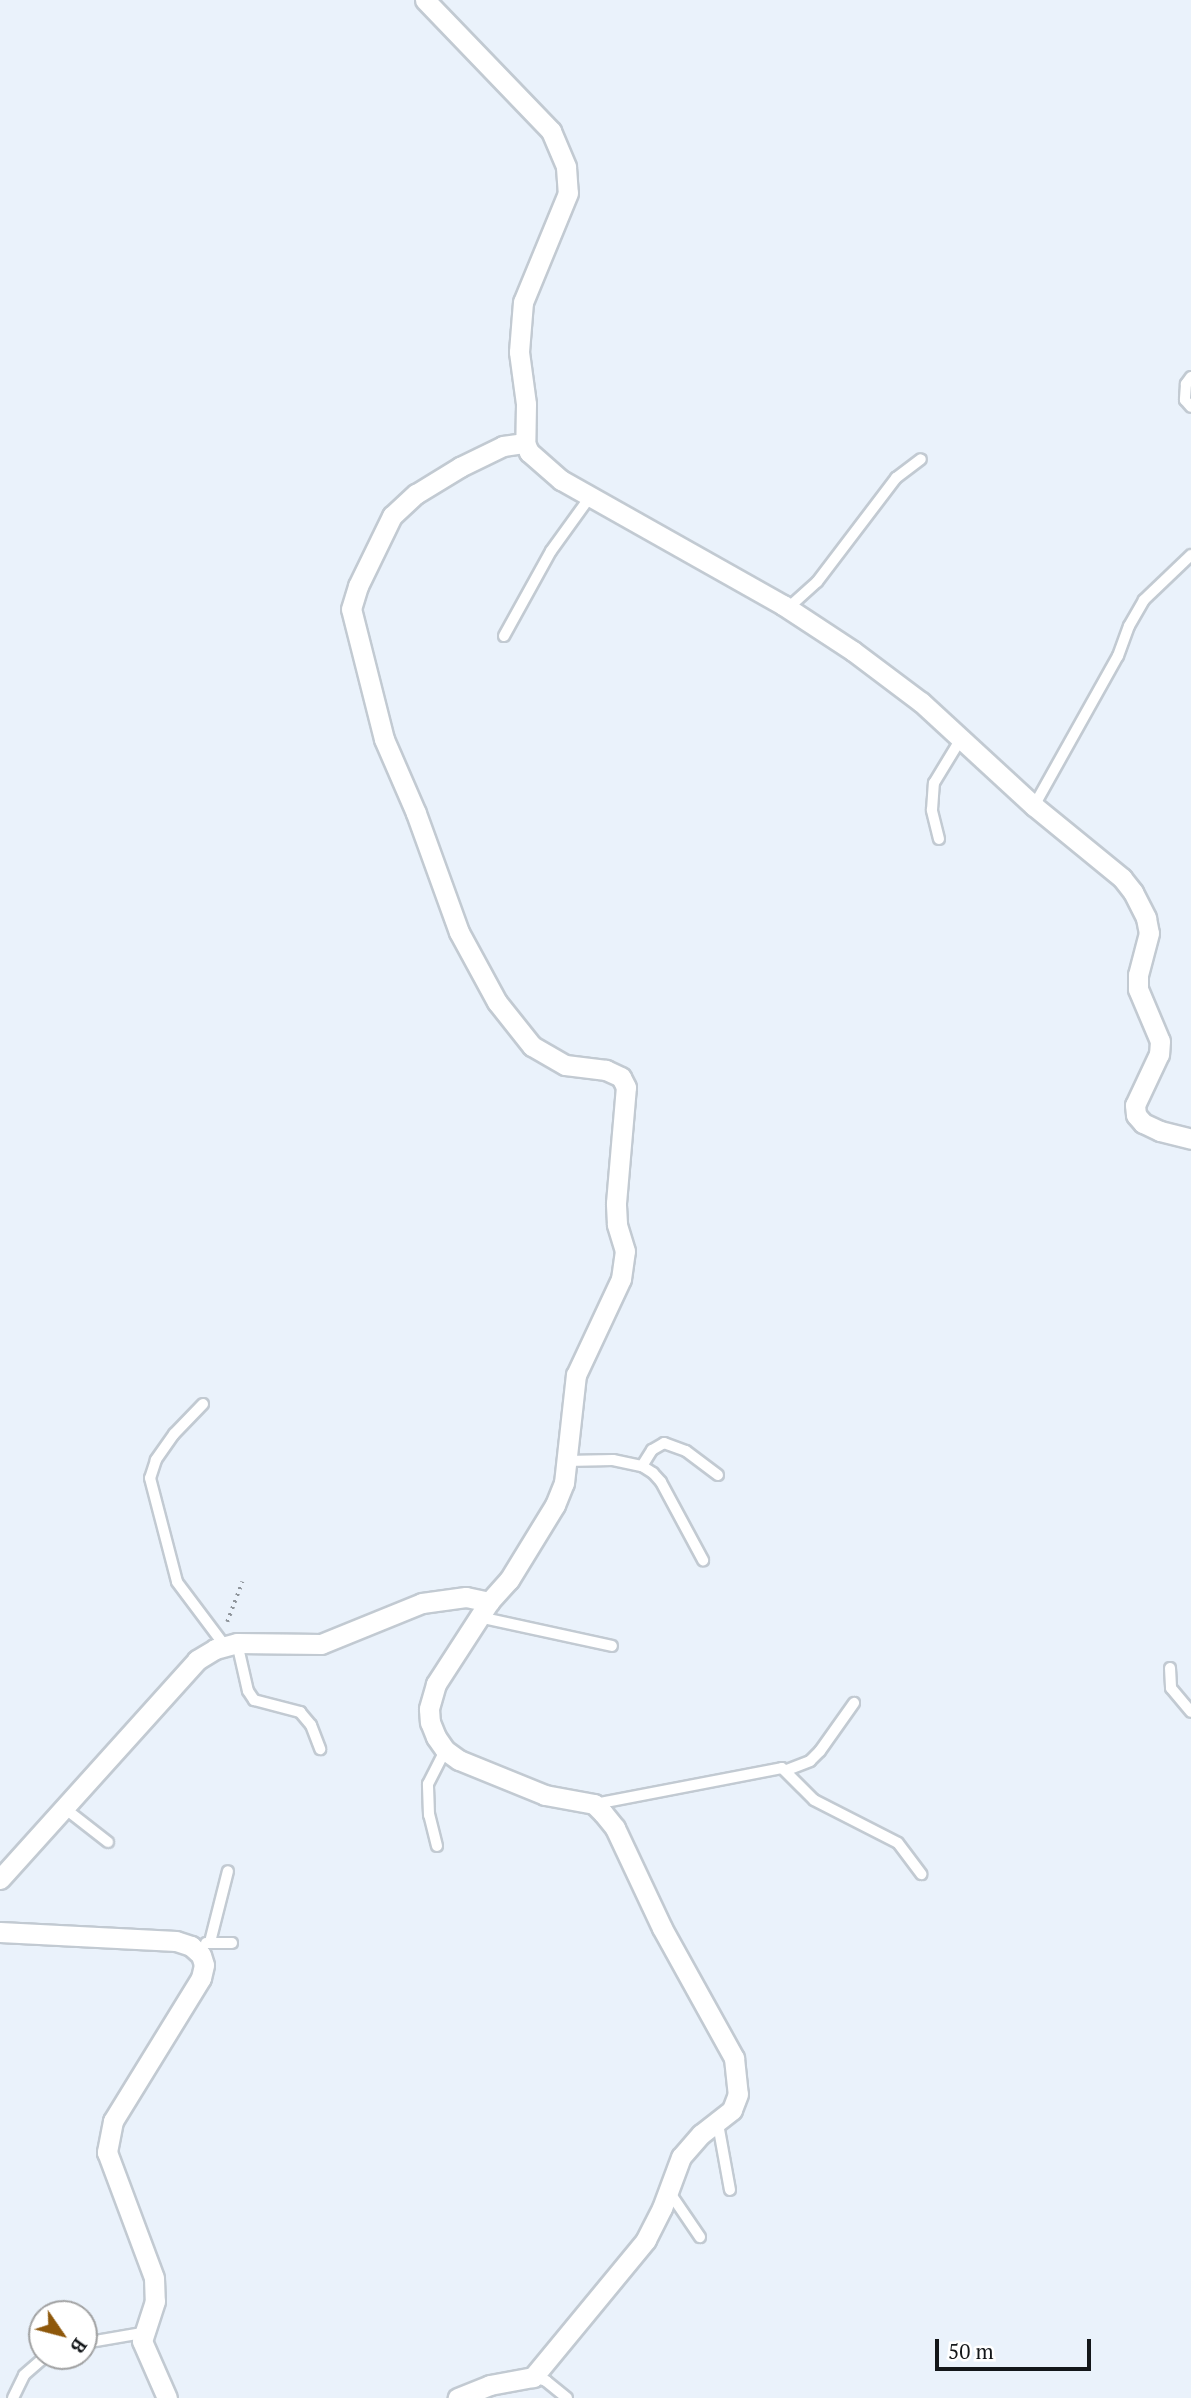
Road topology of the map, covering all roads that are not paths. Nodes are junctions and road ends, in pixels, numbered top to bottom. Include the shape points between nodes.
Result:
1 (425, 0) edge
2 (1191, 377) edge
3 (1191, 407) edge
4 (525, 443) junction
5 (921, 459) dead end
6 (590, 497) junction
7 (1191, 555) edge
8 (788, 608) junction
9 (504, 636) dead end
10 (962, 737) junction
11 (1034, 806) junction
12 (939, 839) dead end
13 (1191, 1139) edge
14 (202, 1404) dead end
15 (565, 1462) junction
16 (642, 1466) junction
17 (718, 1475) dead end
18 (703, 1560) dead end
19 (484, 1610) junction
20 (226, 1641) junction
21 (612, 1646) dead end
22 (1170, 1668) dead end
23 (854, 1703) dead end
24 (1191, 1712) edge
25 (320, 1749) dead end
26 (444, 1750) junction
27 (787, 1770) junction
28 (594, 1804) junction
29 (62, 1806) junction
30 (108, 1842) dead end
31 (437, 1846) dead end
32 (228, 1871) dead end
33 (921, 1874) dead end
34 (0, 1879) edge
35 (0, 1931) edge
36 (232, 1943) dead end
37 (201, 1944) junction
38 (718, 2124) junction
39 (668, 2190) junction
40 (730, 2190) dead end
41 (700, 2237) dead end
42 (142, 2333) junction
43 (98, 2341) edge
44 (30, 2370) edge
45 (533, 2376) junction
46 (13, 2398) edge
47 (167, 2398) edge
48 (458, 2398) edge
49 (567, 2398) edge

1 - 4 street via 551,131 566,167 568,193 523,302 519,352 526,404
2 - 3 lane via 1185,400
4 - 6 street via 538,463
4 - 15 street via 503,446 460,467 416,494 392,516 351,609 384,739 459,932 497,1002 532,1046 565,1065 621,1076 626,1087 616,1203 625,1251 621,1279 576,1376
5 - 8 lane via 896,478 817,582
6 - 8 street
6 - 9 lane via 551,551
7 - 11 lane via 1144,600
8 - 10 street via 922,702
10 - 11 street
10 - 12 lane via 934,783 932,810
11 - 13 street via 1122,878 1146,918 1149,933 1139,989 1160,1041 1159,1054 1135,1105 1136,1115 1160,1132
14 - 20 lane via 174,1434 150,1478 177,1583
15 - 16 lane via 594,1458
15 - 19 street via 564,1483 555,1505 509,1580
16 - 17 lane via 652,1450 664,1443 686,1451
16 - 18 lane via 661,1482
19 - 20 street via 466,1597 422,1603 321,1644
19 - 21 lane
19 - 26 street via 436,1684 430,1722
20 - 25 lane via 254,1700 300,1712
20 - 29 street via 197,1660
22 - 24 lane via 1171,1688
23 - 27 lane via 810,1761
26 - 28 street via 545,1795
26 - 31 lane via 428,1784
27 - 28 lane via 775,1768
27 - 33 lane via 814,1800 898,1843
28 - 38 street via 615,1828 662,1928 734,2058 737,2094 732,2110
29 - 30 lane
29 - 34 street
32 - 37 lane
35 - 37 street
36 - 37 lane
37 - 42 street via 201,1978 113,2121 108,2137 111,2167 157,2290
38 - 39 street via 689,2146
38 - 40 lane
39 - 41 lane
39 - 45 street via 646,2240
42 - 43 lane
42 - 47 street via 144,2349
44 - 46 lane
45 - 48 street via 489,2385
45 - 49 lane

